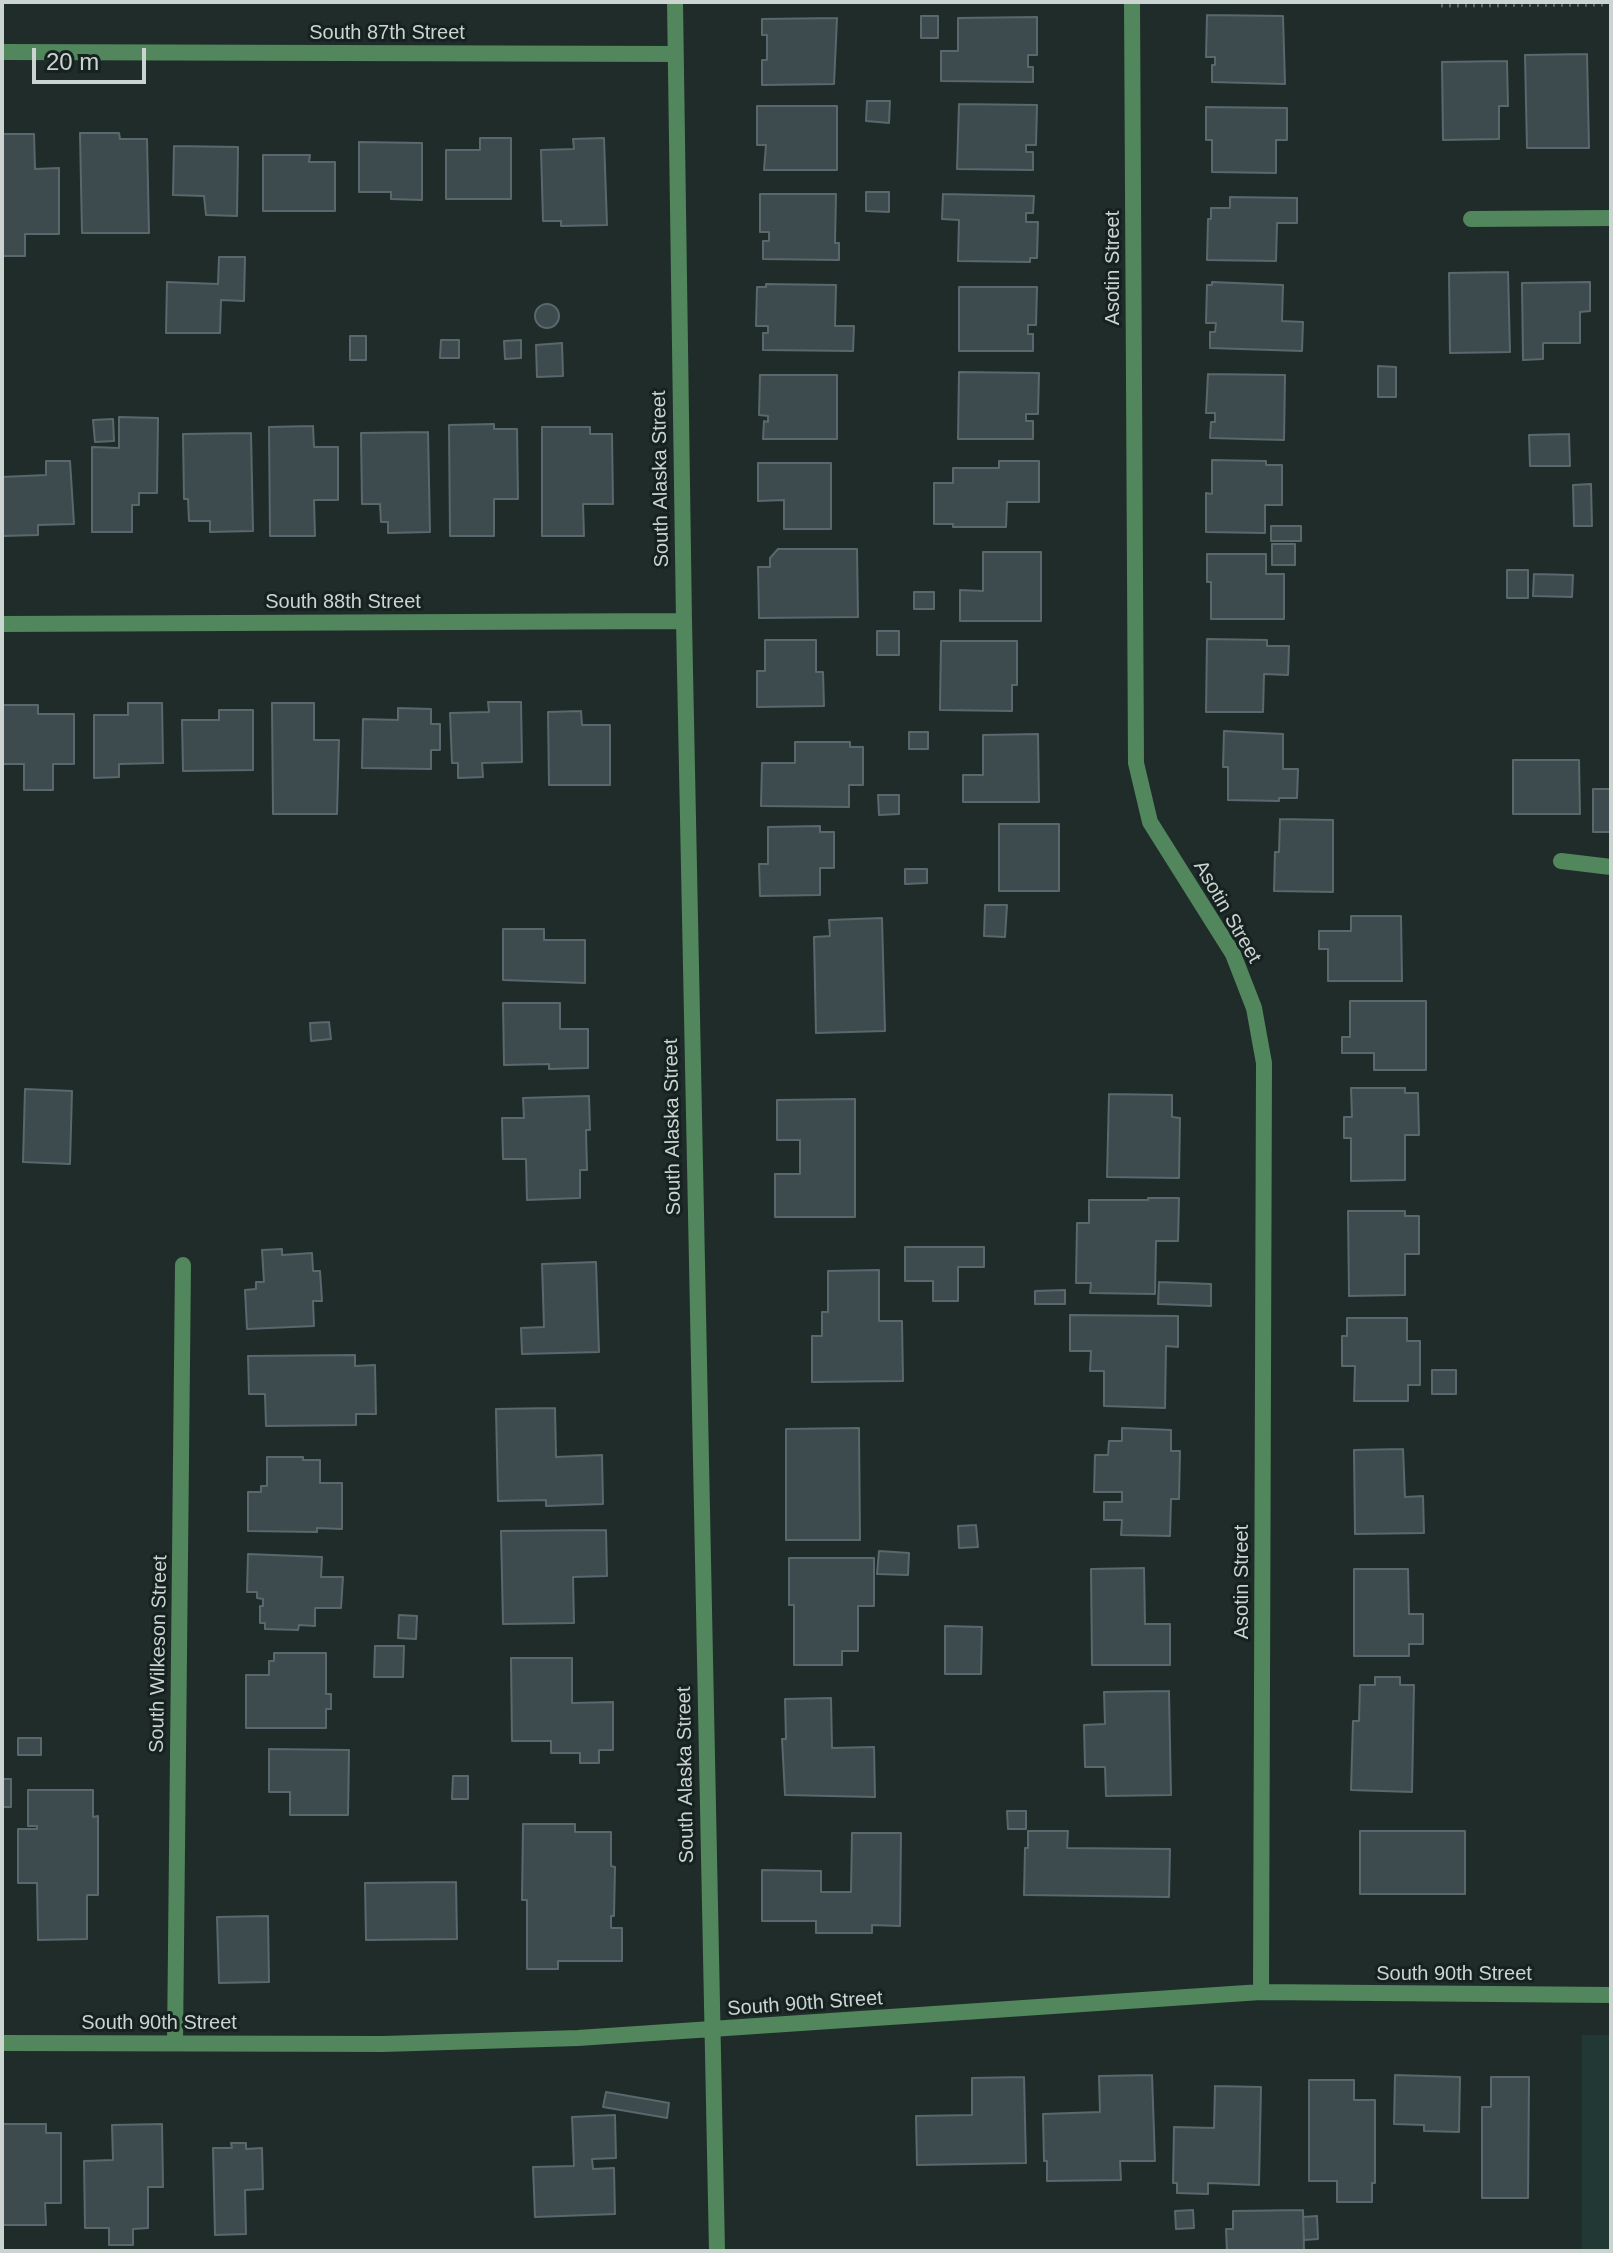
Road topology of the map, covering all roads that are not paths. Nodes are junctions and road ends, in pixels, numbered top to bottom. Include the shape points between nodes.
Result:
1 (675, 2) edge
2 (1132, 2) edge
3 (2, 52) edge
4 (675, 54) junction
5 (1611, 218) edge
6 (1471, 219) dead end
7 (684, 621) junction
8 (2, 624) edge
9 (1561, 861) dead end
10 (1611, 867) edge
11 (183, 1265) dead end
12 (1261, 1992) junction
13 (1611, 1995) edge
14 (711, 2031) junction
15 (2, 2043) edge
16 (175, 2043) junction
17 (717, 2251) edge

1 - 4 street, South Alaska Street
2 - 12 street, Asotin Street via 1136,763 1150,822 1233,954 1254,1008 1264,1063
3 - 4 street, South 87th Street
4 - 7 street, South Alaska Street
5 - 6 street
7 - 8 street, South 88th Street
7 - 14 street, South Alaska Street
9 - 10 street
11 - 16 street, South Wilkeson Street
12 - 13 street, South 90th Street
12 - 14 street, South 90th Street
14 - 16 street, South 90th Street via 383,2044
14 - 17 street, South Alaska Street
15 - 16 street, South 90th Street

